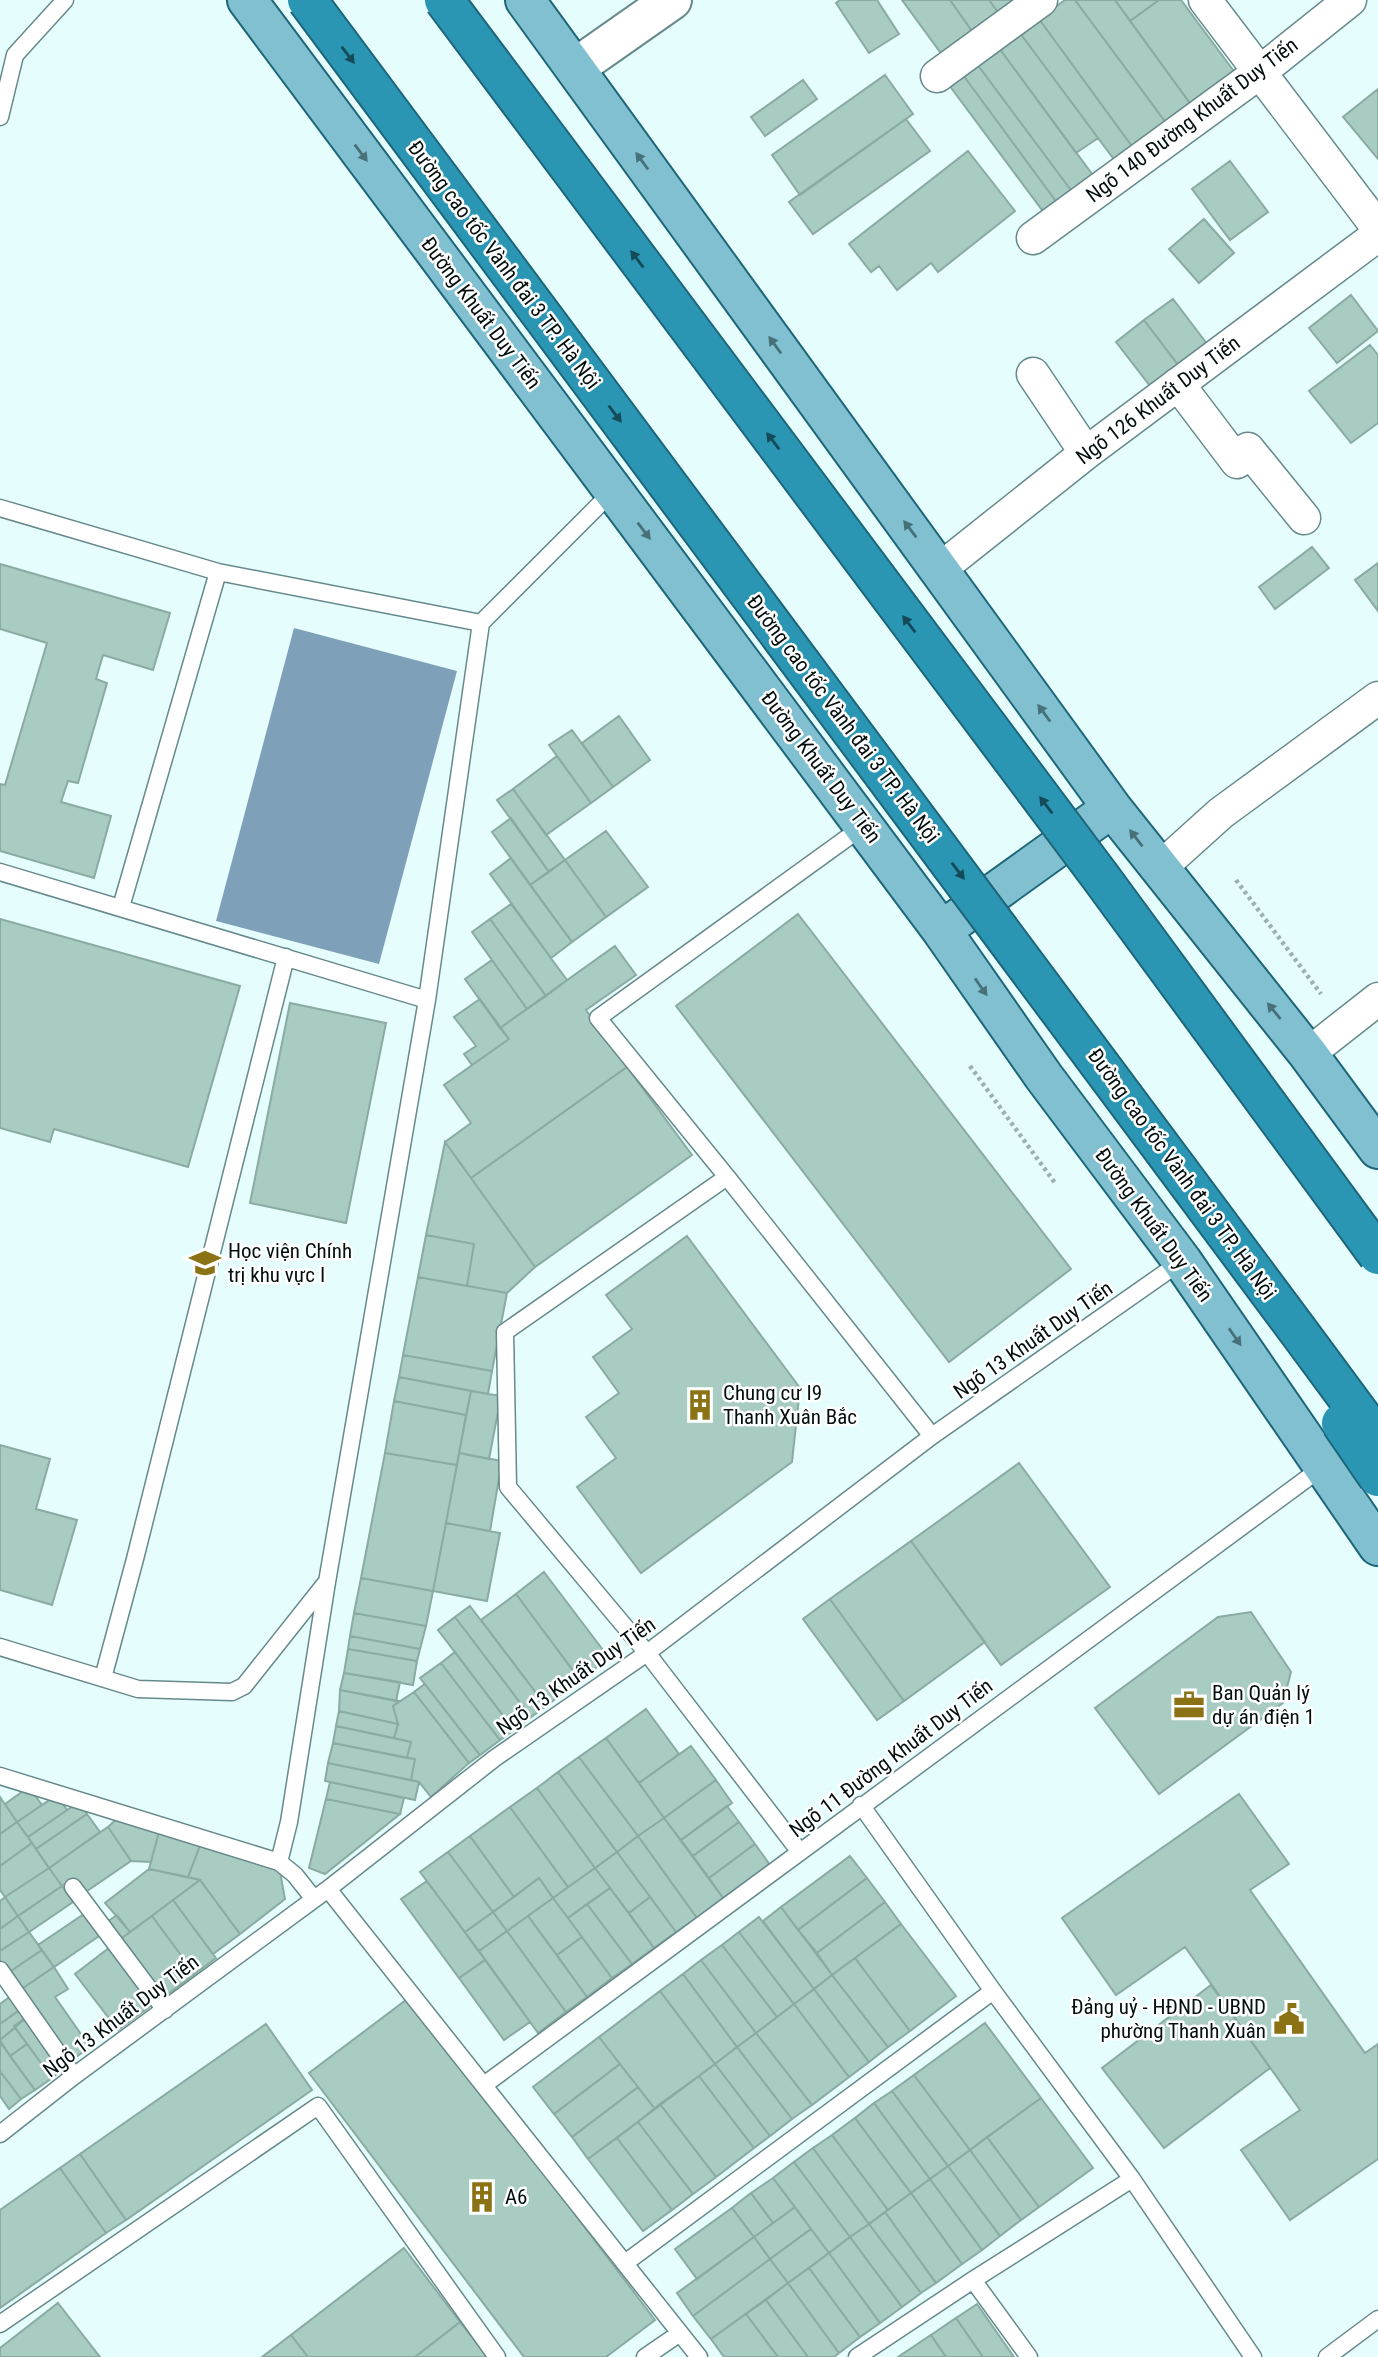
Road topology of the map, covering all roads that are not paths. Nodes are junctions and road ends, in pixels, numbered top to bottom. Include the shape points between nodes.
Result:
1 (65, 0) edge
2 (247, 0) edge
3 (307, 0) edge
4 (444, 0) edge
5 (525, 0) edge
6 (672, 0) edge
7 (1041, 0) edge
8 (1205, 0) edge
9 (1350, 0) edge
10 (575, 68) junction
11 (1260, 72) junction
12 (937, 76) dead end
13 (0, 117) edge
14 (1378, 228) edge
15 (1378, 234) edge
16 (1033, 239) dead end
17 (1033, 374) dead end
18 (1178, 384) junction
19 (1086, 453) junction
20 (614, 491) junction
21 (0, 508) edge
22 (1304, 518) dead end
23 (940, 569) junction
24 (218, 572) junction
25 (481, 623) junction
26 (1378, 698) edge
27 (1112, 808) junction
28 (865, 825) junction
29 (1160, 868) junction
30 (0, 872) edge
31 (1102, 879) junction
32 (121, 907) junction
33 (942, 931) junction
34 (1013, 944) junction
35 (286, 957) junction
36 (1378, 999) edge
37 (427, 1000) junction
38 (1308, 1054) junction
39 (1378, 1149) edge
40 (727, 1177) junction
41 (1378, 1214) edge
42 (1378, 1255) edge
43 (1182, 1261) junction
44 (932, 1436) junction
45 (1378, 1439) edge
46 (1324, 1465) junction
47 (1378, 1477) edge
48 (1378, 1546) edge
49 (327, 1582) junction
50 (0, 1647) edge
51 (647, 1653) junction
52 (103, 1678) junction
53 (0, 1776) edge
54 (861, 1805) junction
55 (800, 1852) junction
56 (279, 1862) junction
57 (73, 1886) dead end
58 (328, 1889) junction
59 (314, 1899) junction
60 (0, 1970) edge
61 (993, 1991) junction
62 (165, 2010) junction
63 (74, 2076) junction
64 (484, 2085) junction
65 (0, 2134) edge
66 (1132, 2179) junction
67 (625, 2263) junction
68 (973, 2280) junction
69 (1378, 2319) edge
70 (0, 2324) edge
71 (680, 2333) junction
72 (497, 2357) edge
73 (645, 2357) edge
74 (699, 2357) edge
75 (857, 2357) edge
76 (1029, 2357) edge
77 (1253, 2357) edge
78 (1327, 2357) edge

1 - 13 lane via 15,55
2 -> 20 main road, Đường Khuất Duy Tiến
3 -> 34 highway, Đường cao tốc Vành đai 3 TP. Hà Nội, bridge
31 -> 4 highway, bridge
5 - 10 main road
6 - 10 street
7 - 12 street
8 - 11 street
9 - 11 street, Ngõ 140 Đường Khuất Duy Tiến
23 -> 10 main road
11 - 14 street
11 - 16 street, Ngõ 140 Đường Khuất Duy Tiến
15 - 18 street, Ngõ 126 Khuất Duy Tiến
17 - 19 street
18 - 19 street, Ngõ 126 Khuất Duy Tiến
18 - 22 street via 1237,462 1248,449
19 - 23 street, Ngõ 126 Khuất Duy Tiến
20 - 25 lane
20 -> 28 main road, Đường Khuất Duy Tiến
21 - 24 lane
27 -> 23 main road
24 - 25 lane
24 - 32 lane
25 - 37 lane
26 - 29 street via 1221,813
29 -> 27 main road
27 - 33 main road
28 - 33 main road, Đường Khuất Duy Tiến
28 - 40 lane via 598,1018
38 -> 29 main road
30 - 32 lane
31 - 41 highway, bridge
31 - 42 highway, bridge
32 - 35 lane
33 -> 43 main road, Đường Khuất Duy Tiến
34 - 45 highway, Đường cao tốc Vành đai 3 TP. Hà Nội, bridge
34 - 47 highway, bridge
35 - 37 lane
35 - 52 lane
36 - 38 street
37 - 49 lane
38 - 39 main road
40 - 44 lane
40 - 51 lane via 505,1332 508,1487
43 - 44 lane, Ngõ 13 Khuất Duy Tiến
43 -> 46 main road, Đường Khuất Duy Tiến
44 - 51 lane, Ngõ 13 Khuất Duy Tiến
46 - 48 main road, Đường Khuất Duy Tiến
46 - 54 lane, Ngõ 11 Đường Khuất Duy Tiến
49 - 52 lane via 244,1686 232,1692 138,1689
49 - 56 lane
50 - 52 lane
51 - 55 lane
51 - 58 lane, Ngõ 13 Khuất Duy Tiến via 495,1758
53 - 56 lane
54 - 55 lane, Ngõ 11 Đường Khuất Duy Tiến
54 - 61 lane
55 - 64 lane, Ngõ 11 Đường Khuất Duy Tiến
56 - 59 lane
57 - 62 lane
58 - 59 lane, Ngõ 13 Khuất Duy Tiến
58 - 64 lane
59 - 62 lane, Ngõ 13 Khuất Duy Tiến
60 - 63 lane
61 - 66 lane
61 - 67 lane
62 - 63 lane, Ngõ 13 Khuất Duy Tiến
63 - 65 lane, Ngõ 13 Khuất Duy Tiến
64 - 67 lane
66 - 68 lane
66 - 77 lane
67 - 71 lane
68 - 75 lane
68 - 76 lane
69 - 78 lane
70 - 72 lane via 318,2106
71 - 73 lane
71 - 74 lane

